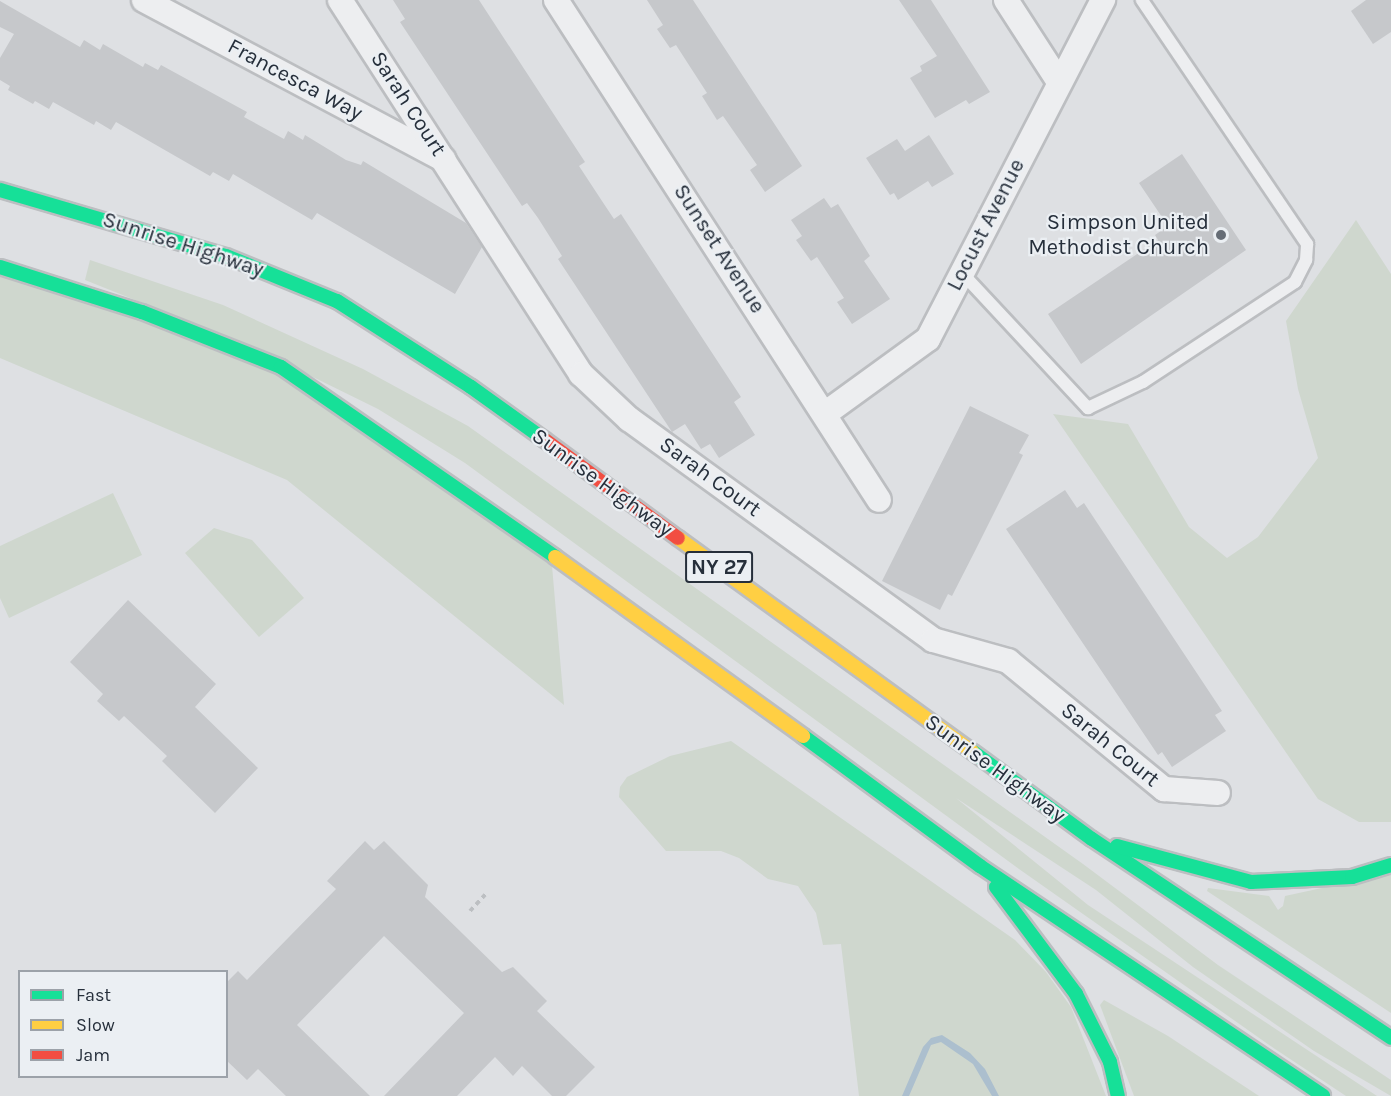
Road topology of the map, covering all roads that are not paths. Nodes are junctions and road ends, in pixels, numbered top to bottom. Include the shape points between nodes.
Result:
1 (144, 0) edge
2 (340, 0) edge
3 (556, 0) edge
4 (1006, 0) edge
5 (1103, 0) edge
6 (1142, 0) edge
7 (1059, 82) junction
8 (445, 160) junction
9 (0, 190) edge
10 (0, 267) edge
11 (962, 273) junction
12 (825, 413) junction
13 (879, 500) dead end
14 (1218, 793) dead end
15 (1092, 839) junction
16 (980, 866) junction
17 (1391, 866) edge
18 (1391, 1038) edge
19 (1118, 1096) edge
20 (1323, 1096) edge

1 - 8 street, Francesca Way
2 - 8 street, Sarah Court
3 - 12 street, Sunset Avenue
4 - 7 street
5 - 7 street, Locust Avenue
6 - 11 lane via 1307,244 1306,260 1295,282 1143,382 1088,408
7 - 11 street, Locust Avenue
8 - 14 street, Sarah Court via 581,374 629,419 933,640 1008,661 1164,789
9 - 15 highway, Sunrise Highway / NY 27 via 226,256 337,301 471,387
10 - 16 highway via 142,312 281,367 624,604
11 - 12 street, Locust Avenue via 928,339
12 - 13 street, Sunset Avenue
15 - 17 highway via 1251,882 1352,877
15 - 18 highway, Sunrise Highway / NY 27
16 - 19 highway via 1076,994 1110,1062
16 - 20 highway

